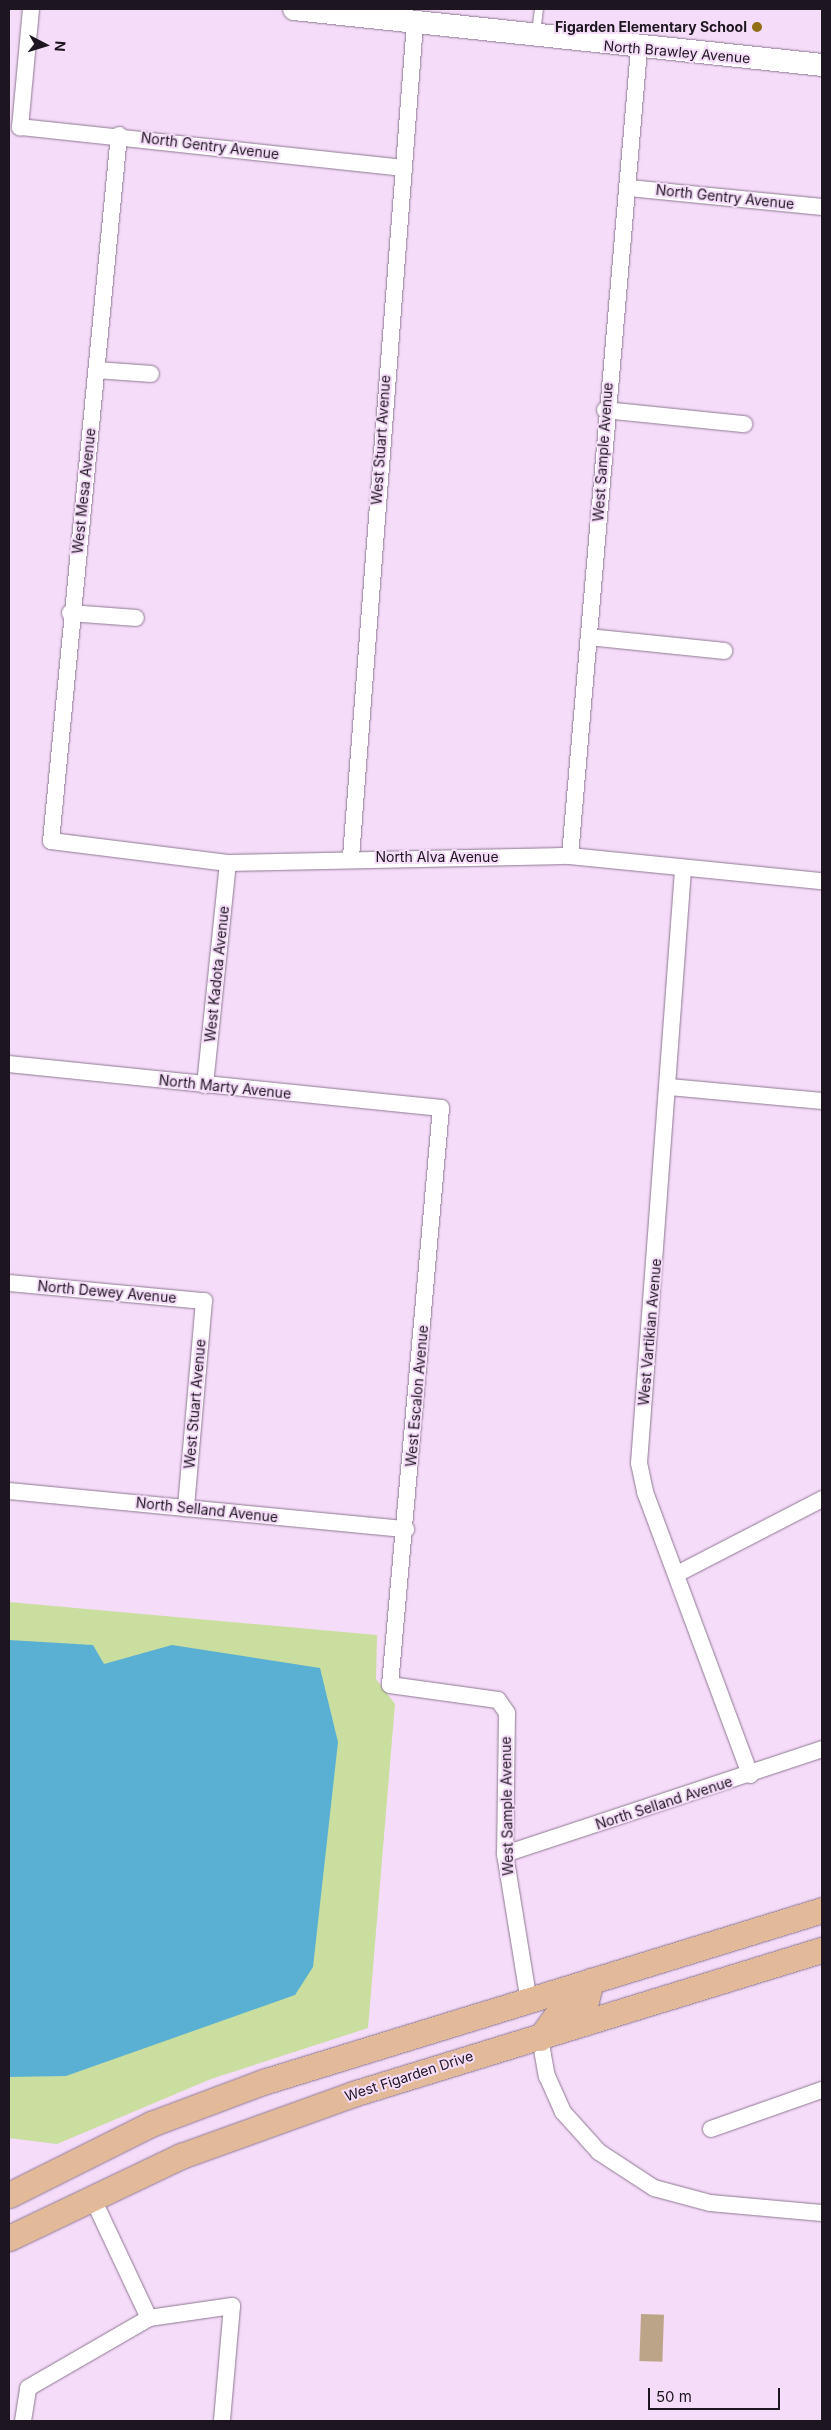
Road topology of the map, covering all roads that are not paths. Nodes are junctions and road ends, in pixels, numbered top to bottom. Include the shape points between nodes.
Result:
1 (31, 9) edge
2 (294, 9) edge
3 (539, 9) edge
4 (423, 20) edge
5 (535, 38) junction
6 (639, 49) junction
7 (822, 65) edge
8 (118, 135) junction
9 (401, 168) junction
10 (629, 188) junction
11 (822, 207) edge
12 (97, 370) junction
13 (151, 374) dead end
14 (605, 410) junction
15 (744, 424) dead end
16 (70, 613) junction
17 (136, 618) dead end
18 (589, 637) junction
19 (724, 651) dead end
20 (51, 841) joint
21 (570, 856) junction
22 (351, 857) junction
23 (228, 863) junction
24 (683, 870) junction
25 (822, 881) edge
26 (9, 1064) edge
27 (205, 1085) junction
28 (669, 1087) junction
29 (822, 1101) edge
30 (441, 1108) joint
31 (9, 1283) edge
32 (204, 1301) joint
33 (9, 1490) edge
34 (822, 1499) edge
35 (186, 1508) junction
36 (406, 1529) junction
37 (678, 1574) junction
38 (498, 1700) joint
39 (822, 1749) edge
40 (750, 1775) junction
41 (505, 1854) junction
42 (822, 1910) edge
43 (822, 1950) edge
44 (591, 1981) junction
45 (529, 2002) junction
46 (540, 2038) junction
47 (465, 2057) junction
48 (822, 2090) edge
49 (711, 2129) dead end
50 (9, 2195) edge
51 (92, 2197) junction
52 (822, 2214) edge
53 (9, 2238) edge
54 (149, 2318) junction
55 (23, 2421) edge
56 (222, 2421) edge

1 - 8 street, North Gentry Avenue via 20,127
2 - 4 street, North Brawley Avenue
3 - 5 lane
4 - 5 street, North Brawley Avenue
4 - 9 street, West Stuart Avenue
5 - 6 street, North Brawley Avenue
6 - 7 street, North Brawley Avenue
6 - 10 street, West Sample Avenue
8 - 9 street, North Gentry Avenue
8 - 12 street, West Mesa Avenue
9 - 22 street, West Stuart Avenue
10 - 11 street, North Gentry Avenue
10 - 14 street, West Sample Avenue
12 - 13 street
12 - 16 street, West Mesa Avenue
14 - 15 street
14 - 18 street, West Sample Avenue
16 - 17 street
16 - 20 street, West Mesa Avenue
18 - 19 street
18 - 21 street, West Sample Avenue
20 - 23 street, North Alva Avenue
21 - 22 street, North Alva Avenue
21 - 24 street, North Alva Avenue
22 - 23 street, North Alva Avenue
23 - 27 street, West Kadota Avenue
24 - 25 street, North Alva Avenue
24 - 28 street, West Vartikian Avenue
26 - 27 street, North Marty Avenue
27 - 30 street, North Marty Avenue
28 - 29 street
28 - 37 street, West Vartikian Avenue via 639,1463 645,1492
30 - 36 street, West Escalon Avenue
31 - 32 street, North Dewey Avenue
32 - 35 street, West Stuart Avenue
33 - 35 street, North Selland Avenue
34 - 37 street
35 - 36 street, North Selland Avenue
36 - 38 street, West Escalon Avenue via 390,1685
37 - 40 street, West Vartikian Avenue
38 - 41 street, West Sample Avenue via 507,1713
39 - 40 street, North Selland Avenue
40 - 41 street, North Selland Avenue
41 - 45 street, West Sample Avenue
42 - 44 main road
43 - 46 main road, West Figarden Drive
44 - 45 main road
44 - 46 main road via 586,2000 558,2013
45 - 47 main road via 518,2023
45 - 50 main road via 263,2082 152,2124
46 - 47 main road, West Figarden Drive
46 - 52 street via 546,2076 564,2112 599,2152 654,2188 710,2203
47 - 51 main road, West Figarden Drive via 181,2156
48 - 49 street
51 - 53 main road, West Figarden Drive
51 - 54 street
54 - 55 street via 28,2388
54 - 56 street via 232,2306

